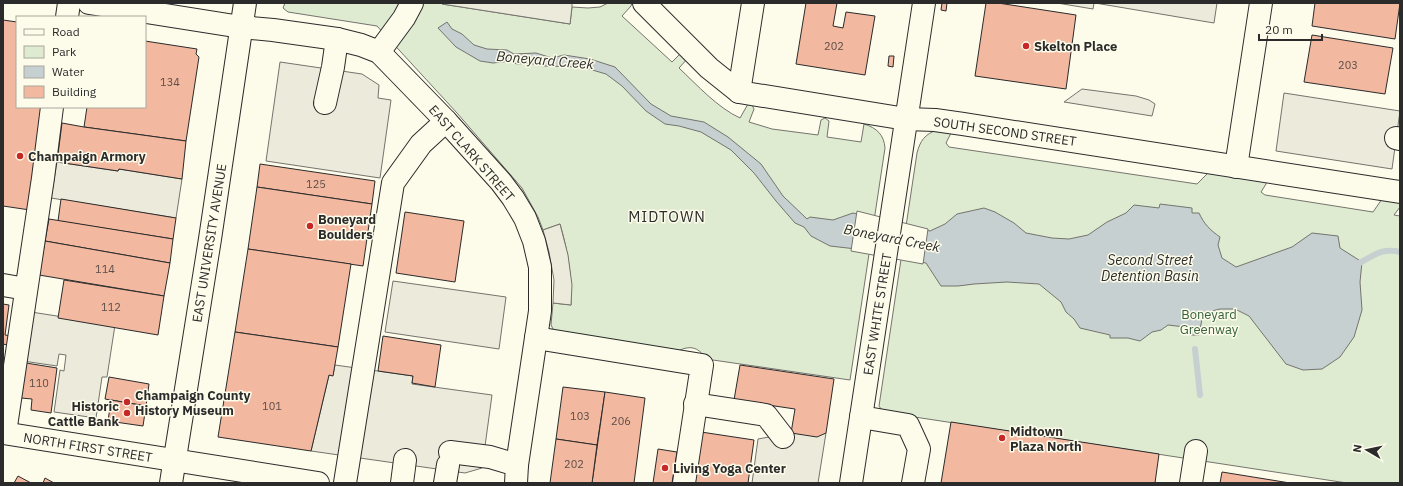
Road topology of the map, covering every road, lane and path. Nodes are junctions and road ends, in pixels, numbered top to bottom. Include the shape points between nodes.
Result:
1 (69, 3) edge
2 (89, 3) edge
3 (245, 3) edge
4 (412, 3) edge
5 (644, 3) edge
6 (753, 3) edge
7 (924, 3) edge
8 (1261, 3) edge
9 (67, 16) edge
10 (241, 27) junction
11 (337, 39) junction
12 (379, 52) junction
13 (739, 92) junction
14 (325, 103) dead end
15 (52, 108) edge
16 (906, 119) junction
17 (446, 121) junction
18 (1236, 166) junction
19 (1400, 192) edge
20 (3, 285) edge
21 (26, 289) junction
22 (536, 338) junction
23 (695, 404) junction
24 (861, 418) junction
25 (4, 433) edge
26 (783, 437) dead end
27 (1196, 451) dead end
28 (405, 460) dead end
29 (174, 461) junction
30 (448, 466) edge
31 (517, 474) edge
32 (273, 480) edge
33 (171, 483) edge
34 (318, 483) edge
35 (345, 483) edge
36 (402, 483) edge
37 (684, 483) edge
38 (851, 483) edge
39 (913, 483) edge
40 (1191, 483) edge

1 - 9 street
2 - 10 street
3 - 10 street, EAST UNIVERSITY AVENUE
4 - 12 street
5 - 13 street, SOUTH SECOND STREET via 709,68
6 - 13 street
7 - 16 street, EAST WHITE STREET
8 - 18 street
10 - 11 street
10 - 29 street, EAST UNIVERSITY AVENUE
11 - 12 street
11 - 14 street
12 - 17 street, EAST CLARK STREET
13 - 16 street, SOUTH SECOND STREET
15 - 21 street
16 - 18 street, SOUTH SECOND STREET via 935,120
16 - 24 street, EAST WHITE STREET
17 - 22 street, EAST CLARK STREET via 501,182 525,218 534,241 540,268 540,311
17 - 35 street via 421,144 393,183
18 - 19 street, SOUTH SECOND STREET
20 - 21 street
21 - 25 street
22 - 23 street via 702,365
22 - 31 street, EAST CLARK STREET
23 - 26 street via 766,415
23 - 37 street
24 - 38 street, EAST WHITE STREET
24 - 39 street via 908,425 919,449
25 - 29 street, NORTH FIRST STREET
27 - 40 street
28 - 36 street
29 - 32 street, NORTH FIRST STREET
29 - 33 street, EAST UNIVERSITY AVENUE
30 - 31 street via 490,457
32 - 34 street, NORTH FIRST STREET

